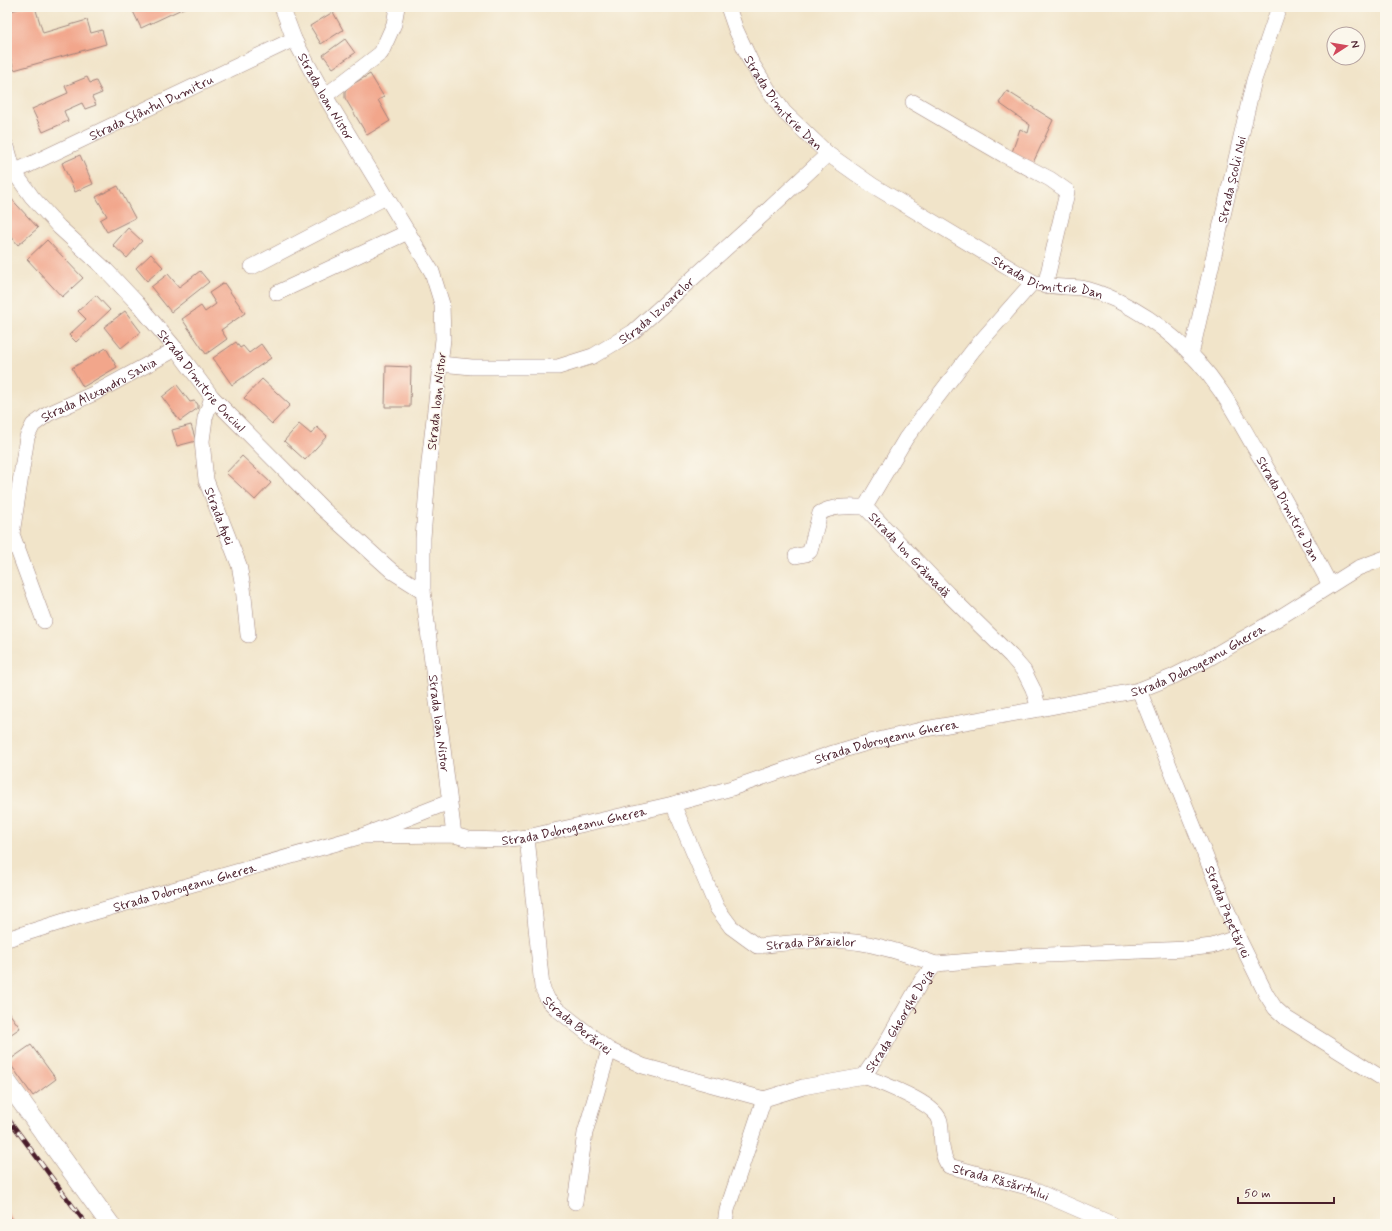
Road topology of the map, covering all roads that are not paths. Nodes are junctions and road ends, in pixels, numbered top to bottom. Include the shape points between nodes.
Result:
1 (282, 7) edge
2 (397, 7) edge
3 (728, 7) edge
4 (1279, 7) edge
5 (294, 39) junction
6 (326, 96) junction
7 (913, 102) dead end
8 (7, 147) edge
9 (828, 154) junction
10 (11, 173) edge
11 (386, 198) junction
12 (408, 232) junction
13 (252, 267) dead end
14 (1039, 284) junction
15 (277, 293) dead end
16 (176, 349) junction
17 (1191, 355) junction
18 (440, 364) junction
19 (212, 398) junction
20 (865, 507) junction
21 (10, 534) edge
22 (796, 556) dead end
23 (1385, 558) edge
24 (1330, 585) junction
25 (423, 591) junction
26 (44, 621) dead end
27 (248, 635) dead end
28 (1139, 690) junction
29 (1039, 709) junction
30 (449, 802) junction
31 (673, 804) junction
32 (454, 835) junction
33 (362, 836) junction
34 (527, 837) junction
35 (1238, 937) junction
36 (7, 939) edge
37 (936, 964) junction
38 (609, 1050) junction
39 (864, 1076) junction
40 (1385, 1080) edge
41 (7, 1082) edge
42 (764, 1099) junction
43 (575, 1202) dead end
44 (110, 1224) edge
45 (725, 1224) edge
46 (1112, 1224) edge

1 - 5 street, Strada Ioan Nistor
2 - 6 street via 394,24 381,53
3 - 9 street, Strada Dimitrie Dan via 751,62 768,89 784,112
4 - 17 street, Strada Școlii Noi via 1254,80
5 - 6 street, Strada Ioan Nistor
5 - 10 street, Strada Sfântul Dumitru
6 - 11 street, Strada Ioan Nistor
7 - 14 street via 1067,191
8 - 10 street, Strada Dimitrie Onciul
9 - 14 street, Strada Dimitrie Dan via 872,184
9 - 18 street, Strada Izvoarelor via 633,332 598,353 558,367 472,367
10 - 16 street, Strada Dimitrie Onciul via 59,227 106,270 137,303
11 - 12 street, Strada Ioan Nistor
11 - 13 street
12 - 15 street
12 - 18 street, Strada Ioan Nistor via 432,272 442,304 443,339
14 - 17 street, Strada Dimitrie Dan via 1082,288 1102,294 1169,333
14 - 20 street, Strada Ion Grămadă via 974,349 906,438
16 - 19 street, Strada Dimitrie Onciul
16 - 21 street, Strada Alexandru Sahia via 95,393 48,414 33,425 27,437
17 - 24 street, Strada Dimitrie Dan via 1220,390 1299,524
18 - 25 street, Strada Ioan Nistor via 423,538
19 - 25 street, Strada Dimitrie Onciul via 327,513 393,572
19 - 27 street, Strada Apei via 202,441 206,480 239,565
20 - 22 street via 841,507 820,513 810,550 806,554
20 - 29 street, Strada Ion Grămadă via 1024,671
21 - 26 street, Strada Alexandru Sahia
23 - 24 street, Strada Dobrogeanu Gherea via 1358,568
24 - 28 street, Strada Dobrogeanu Gherea via 1206,660
25 - 30 street, Strada Ioan Nistor
28 - 29 street, Strada Dobrogeanu Gherea
28 - 35 street, Strada Papetăriei
29 - 31 street, Strada Dobrogeanu Gherea via 925,729 870,742 732,788
30 - 32 street, Strada Ioan Nistor
30 - 33 street, Strada Dobrogeanu Gherea
31 - 34 street, Strada Dobrogeanu Gherea
31 - 37 street, Strada Pâraielor via 717,908 731,926 757,946 794,942 862,943
32 - 33 street, Strada Dobrogeanu Gherea
32 - 34 street, Strada Dobrogeanu Gherea via 469,839 502,840
33 - 36 street, Strada Dobrogeanu Gherea
34 - 38 street, Strada Berăriei via 542,986 548,1000 558,1010
35 - 37 street, Strada Gheorghe Doja via 1212,946 1187,949 1025,956
35 - 40 street, Strada Papetăriei via 1275,1008 1286,1018
37 - 39 street, Strada Gheorghe Doja via 922,980
38 - 42 street, Strada Berăriei via 644,1066
38 - 43 street via 585,1133
39 - 42 street, Strada Gheorghe Doja via 803,1087
39 - 46 street, Strada Răsăritului via 920,1100 934,1112 940,1120 944,1160 949,1166 1027,1187
41 - 44 main road
42 - 45 street via 727,1210

